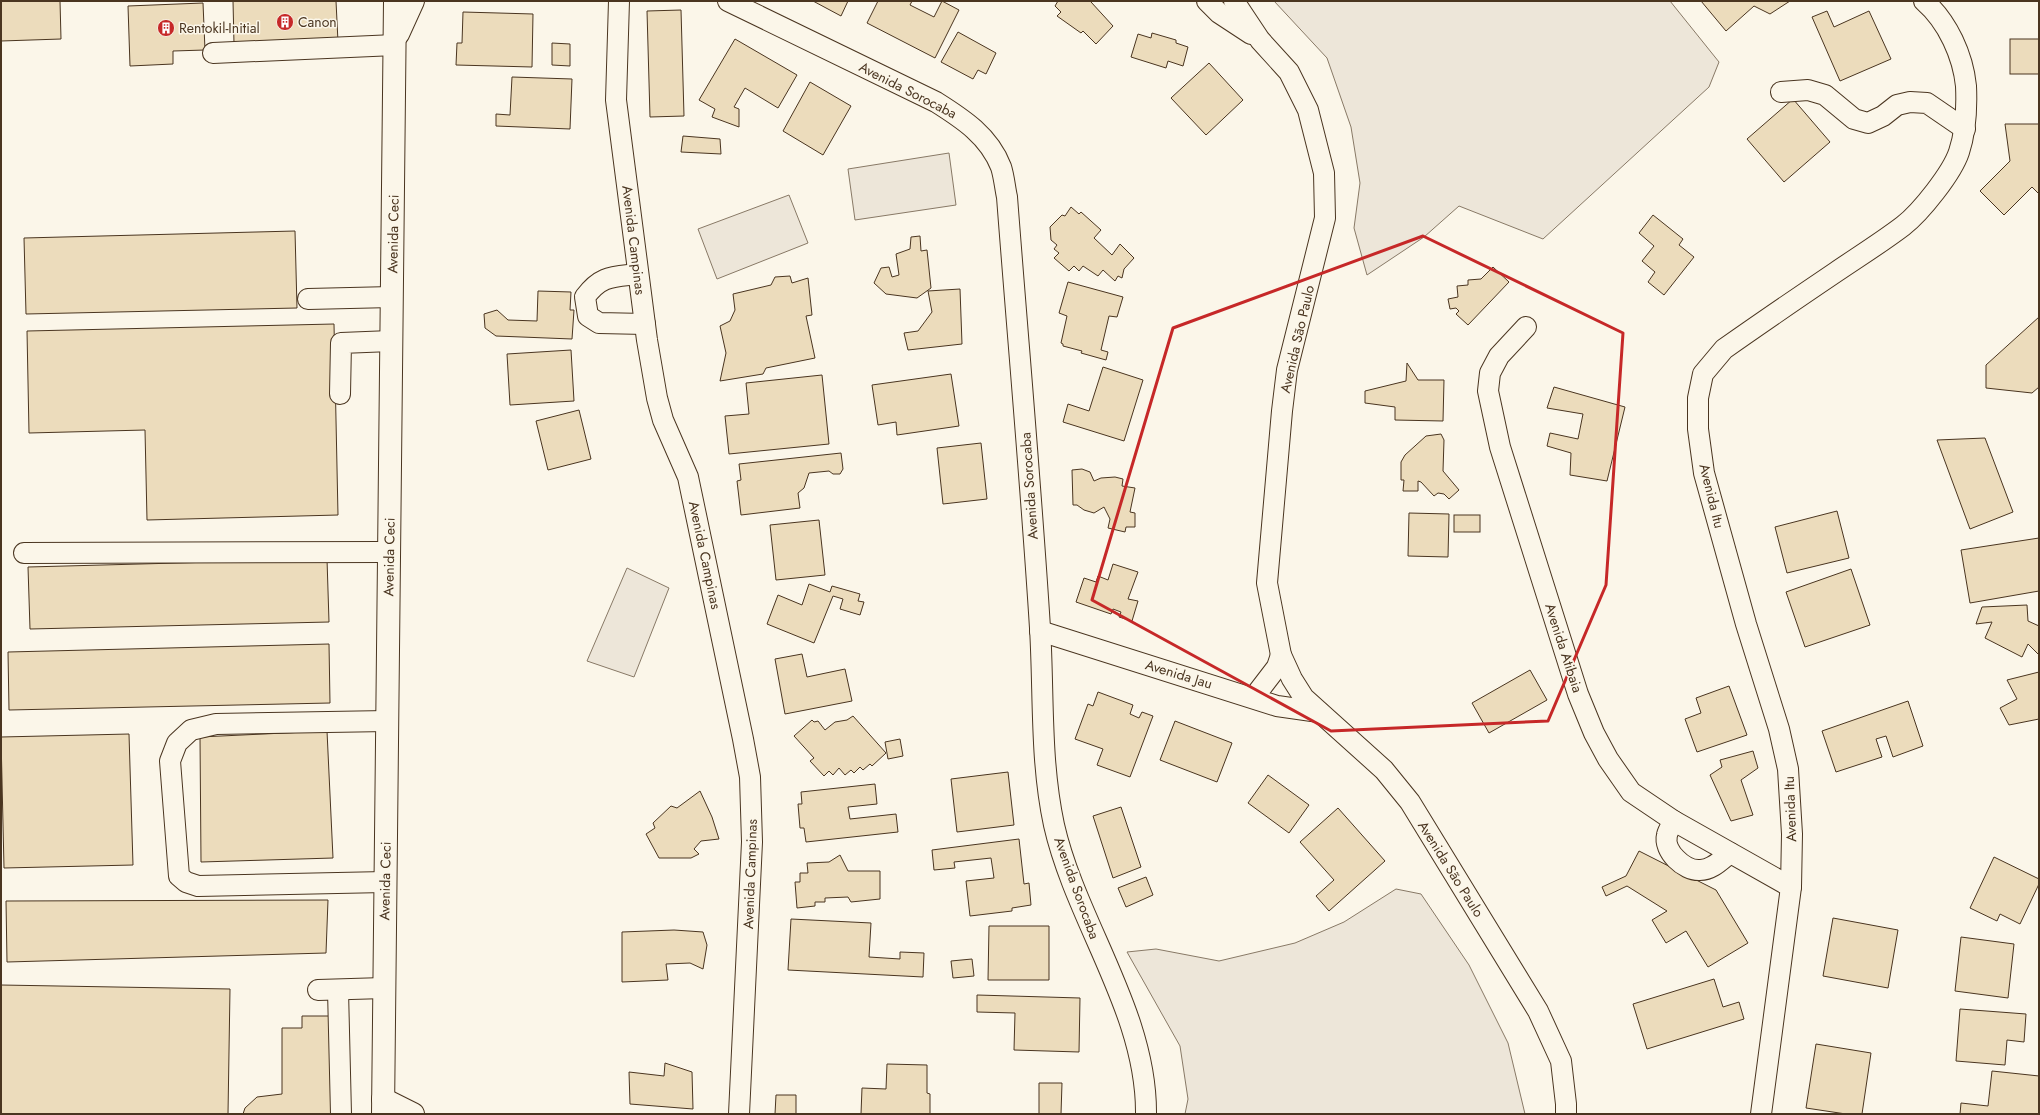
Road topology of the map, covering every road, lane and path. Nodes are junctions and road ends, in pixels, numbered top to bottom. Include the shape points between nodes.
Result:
1 (395, 1) edge
2 (413, 1) edge
3 (619, 1) edge
4 (728, 1) edge
5 (1207, 1) edge
6 (1234, 1) edge
7 (1924, 1) edge
8 (1260, 40) junction
9 (395, 44) junction
10 (213, 53) dead end
11 (1781, 92) dead end
12 (1965, 129) junction
13 (638, 274) junction
14 (392, 297) junction
15 (308, 299) dead end
16 (645, 324) junction
17 (1526, 327) dead end
18 (391, 340) junction
19 (340, 394) dead end
20 (389, 552) junction
21 (24, 553) dead end
22 (1040, 631) junction
23 (1282, 655) junction
24 (1254, 697) junction
25 (1319, 712) junction
26 (387, 721) junction
27 (1674, 820) junction
28 (1730, 853) junction
29 (386, 882) junction
30 (1791, 887) junction
31 (384, 988) junction
32 (318, 990) dead end
33 (338, 990) junction
34 (383, 1107) edge
35 (341, 1114) edge
36 (413, 1114) edge
37 (740, 1114) edge
38 (1146, 1114) edge
39 (1566, 1114) edge
40 (1761, 1114) edge

1 - 9 main road, Avenida Ceci
2 - 9 main road
3 - 13 street, Avenida Campinas via 616,100
4 - 22 street, Avenida Sorocaba via 936,102 962,119 986,140 1001,167 1007,197
5 - 8 street, Avenida São Paulo
6 - 8 street, Avenida São Paulo
7 - 12 street, Avenida Itu via 1943,25 1964,66
8 - 23 street, Avenida São Paulo via 1289,72 1308,110 1324,173 1325,218 1287,370 1281,418 1267,582
9 - 10 street
9 - 14 main road, Avenida Ceci
11 - 12 street via 1808,90 1825,95 1854,119 1868,123 1897,105 1910,102 1927,103
12 - 30 street, Avenida Itu via 1959,153 1934,196 1905,225 1724,349 1703,374 1698,398 1698,429 1704,473 1746,624 1779,729 1788,769 1792,834
13 - 16 street, Avenida Campinas
13 - 16 street via 606,278 594,285 585,297 588,316 599,323
14 - 15 street
14 - 18 main road, Avenida Ceci
16 - 37 street, Avenida Campinas via 663,420 688,476 750,778 752,842
17 - 27 street, Avenida Atibaia via 1500,356 1490,374 1488,391 1500,447 1578,694 1594,733 1631,792
18 - 19 street via 341,343
18 - 20 main road, Avenida Ceci
20 - 21 street
20 - 26 main road, Avenida Ceci
22 - 24 street, Avenida Jau
22 - 38 street, Avenida Sorocaba via 1045,773 1054,825 1063,859 1123,1006 1139,1054 1146,1094
23 - 24 street via 1277,668
23 - 25 street, Avenida São Paulo via 1292,679 1304,698
24 - 25 street, Avenida Jau via 1277,706
25 - 39 street, Avenida São Paulo via 1384,770 1410,802 1538,1011 1560,1061
26 - 29 main road, Avenida Ceci
26 - 29 street via 216,724 191,730 177,743 170,762 179,876 186,882 198,886
27 - 28 street, Avenida Atibaia
27 - 28 street via 1667,834 1667,843 1672,854 1681,863 1699,870 1710,868
28 - 30 street, Avenida Atibaia
29 - 31 main road, Avenida Ceci
30 - 40 street, Avenida Itu
31 - 33 street
31 - 34 main road, Avenida Ceci
32 - 33 street
33 - 35 street
34 - 36 main road

